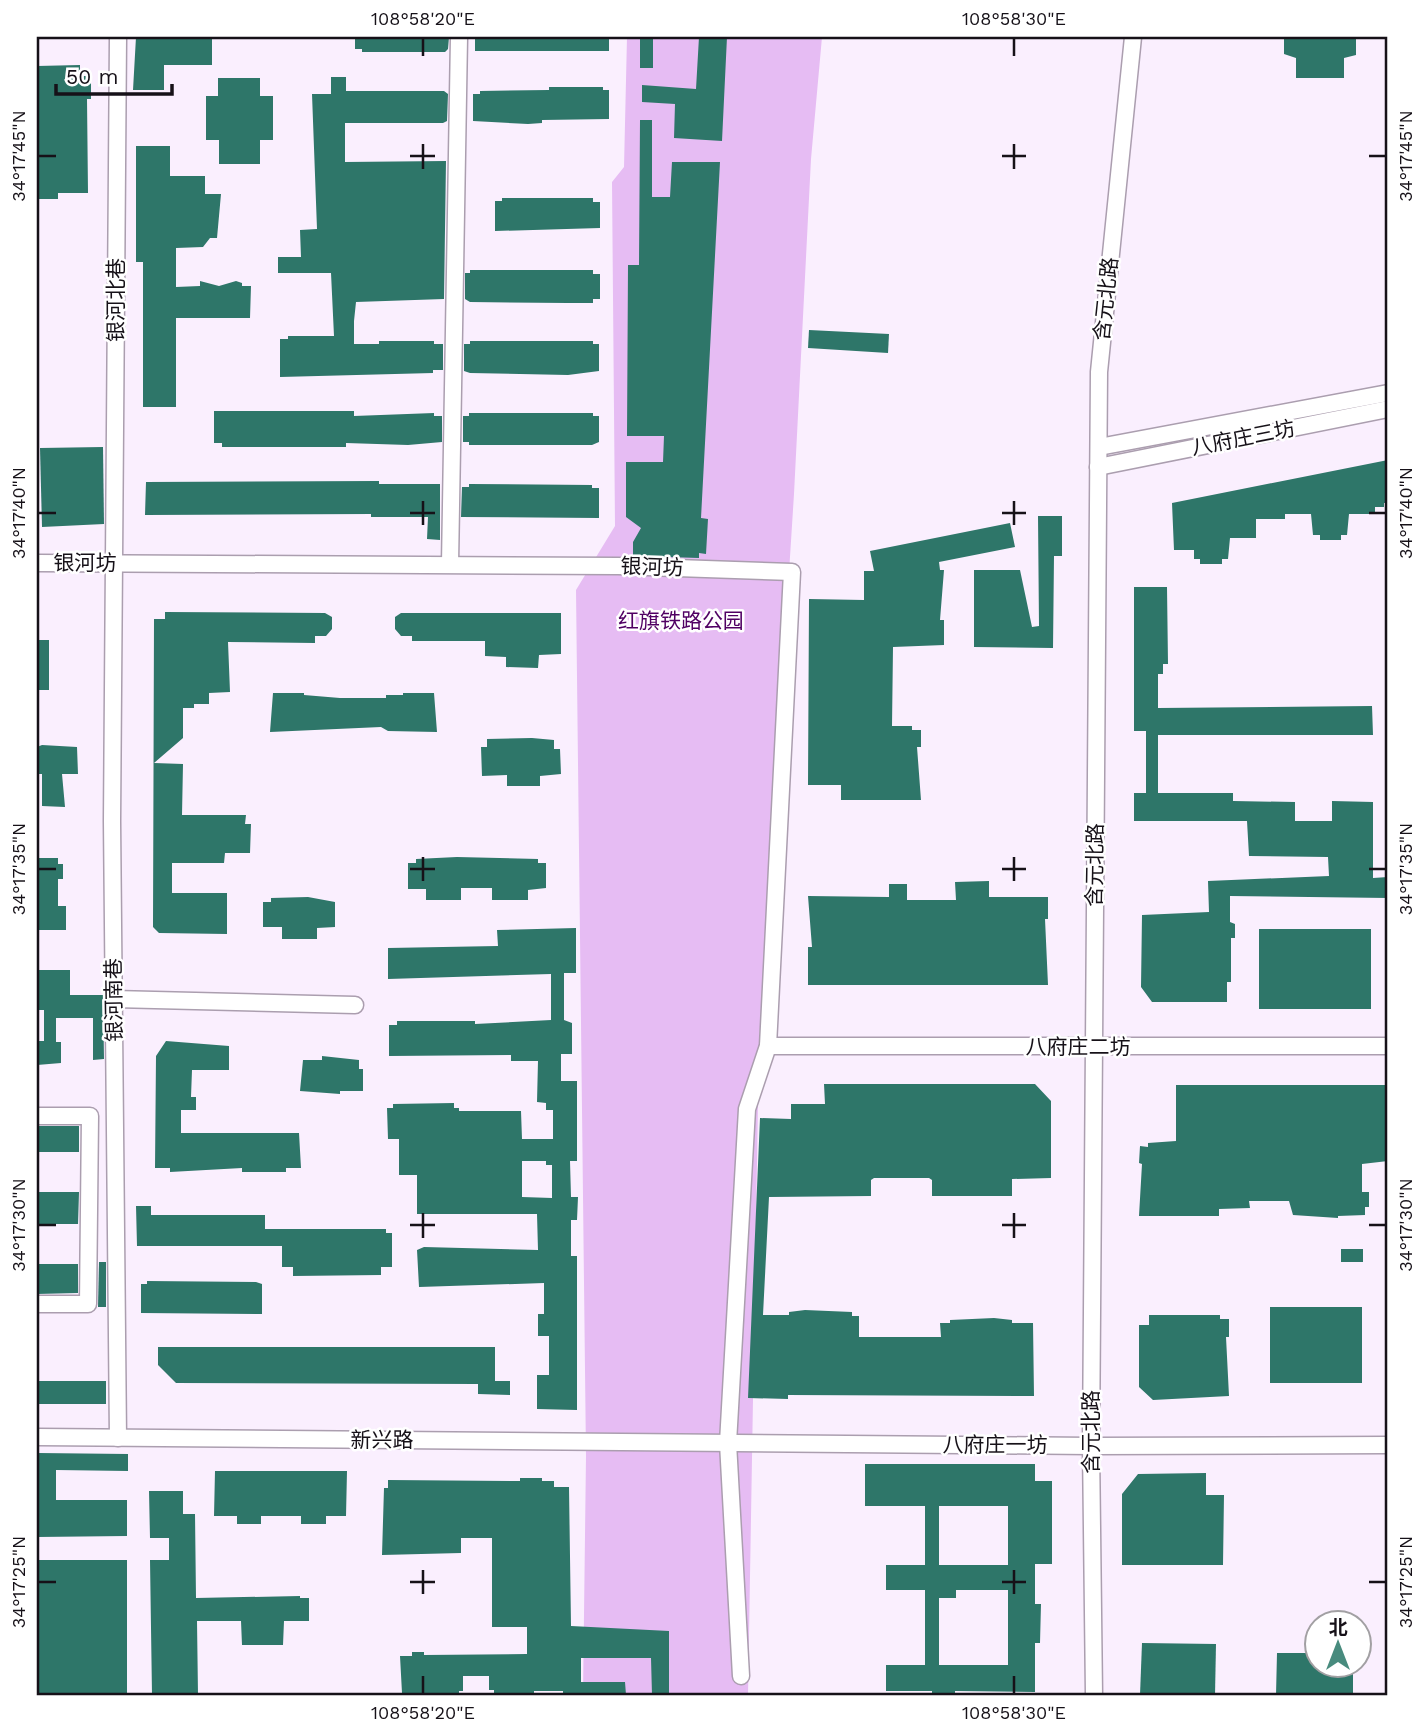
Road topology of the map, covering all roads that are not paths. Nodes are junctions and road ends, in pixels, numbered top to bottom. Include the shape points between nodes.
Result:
1 (118, 37) edge
2 (459, 37) edge
3 (1133, 37) edge
4 (1388, 393) edge
5 (1388, 409) edge
6 (1099, 447) junction
7 (1098, 467) junction
8 (37, 562) edge
9 (115, 563) junction
10 (450, 565) junction
11 (114, 999) junction
12 (355, 1005) dead end
13 (768, 1046) junction
14 (1093, 1046) junction
15 (1388, 1046) edge
16 (37, 1116) edge
17 (37, 1304) edge
18 (37, 1437) edge
19 (118, 1438) junction
20 (728, 1443) junction
21 (1388, 1445) edge
22 (1091, 1446) junction
23 (741, 1676) dead end
24 (1094, 1695) edge

1 - 9 street, 银河北巷
2 - 10 street
3 - 6 street, 含元北路 via 1099,372
4 - 6 street, 八府庄三坊
5 - 7 street, 八府庄三坊
6 - 7 street, 含元北路
7 - 14 street, 含元北路
8 - 9 street, 银河坊
9 - 10 street, 银河坊
9 - 11 street, 银河南巷
10 - 13 street, 银河坊 via 792,572
11 - 12 street
11 - 19 street, 银河南巷
13 - 14 street, 八府庄二坊
13 - 20 street via 747,1109
14 - 15 street, 八府庄二坊
14 - 22 street, 含元北路
16 - 17 street via 90,1116 88,1304
18 - 19 street, 新兴路
19 - 20 street, 新兴路
20 - 22 street, 八府庄一坊
20 - 23 street
21 - 22 street, 八府庄一坊
22 - 24 street, 含元北路

